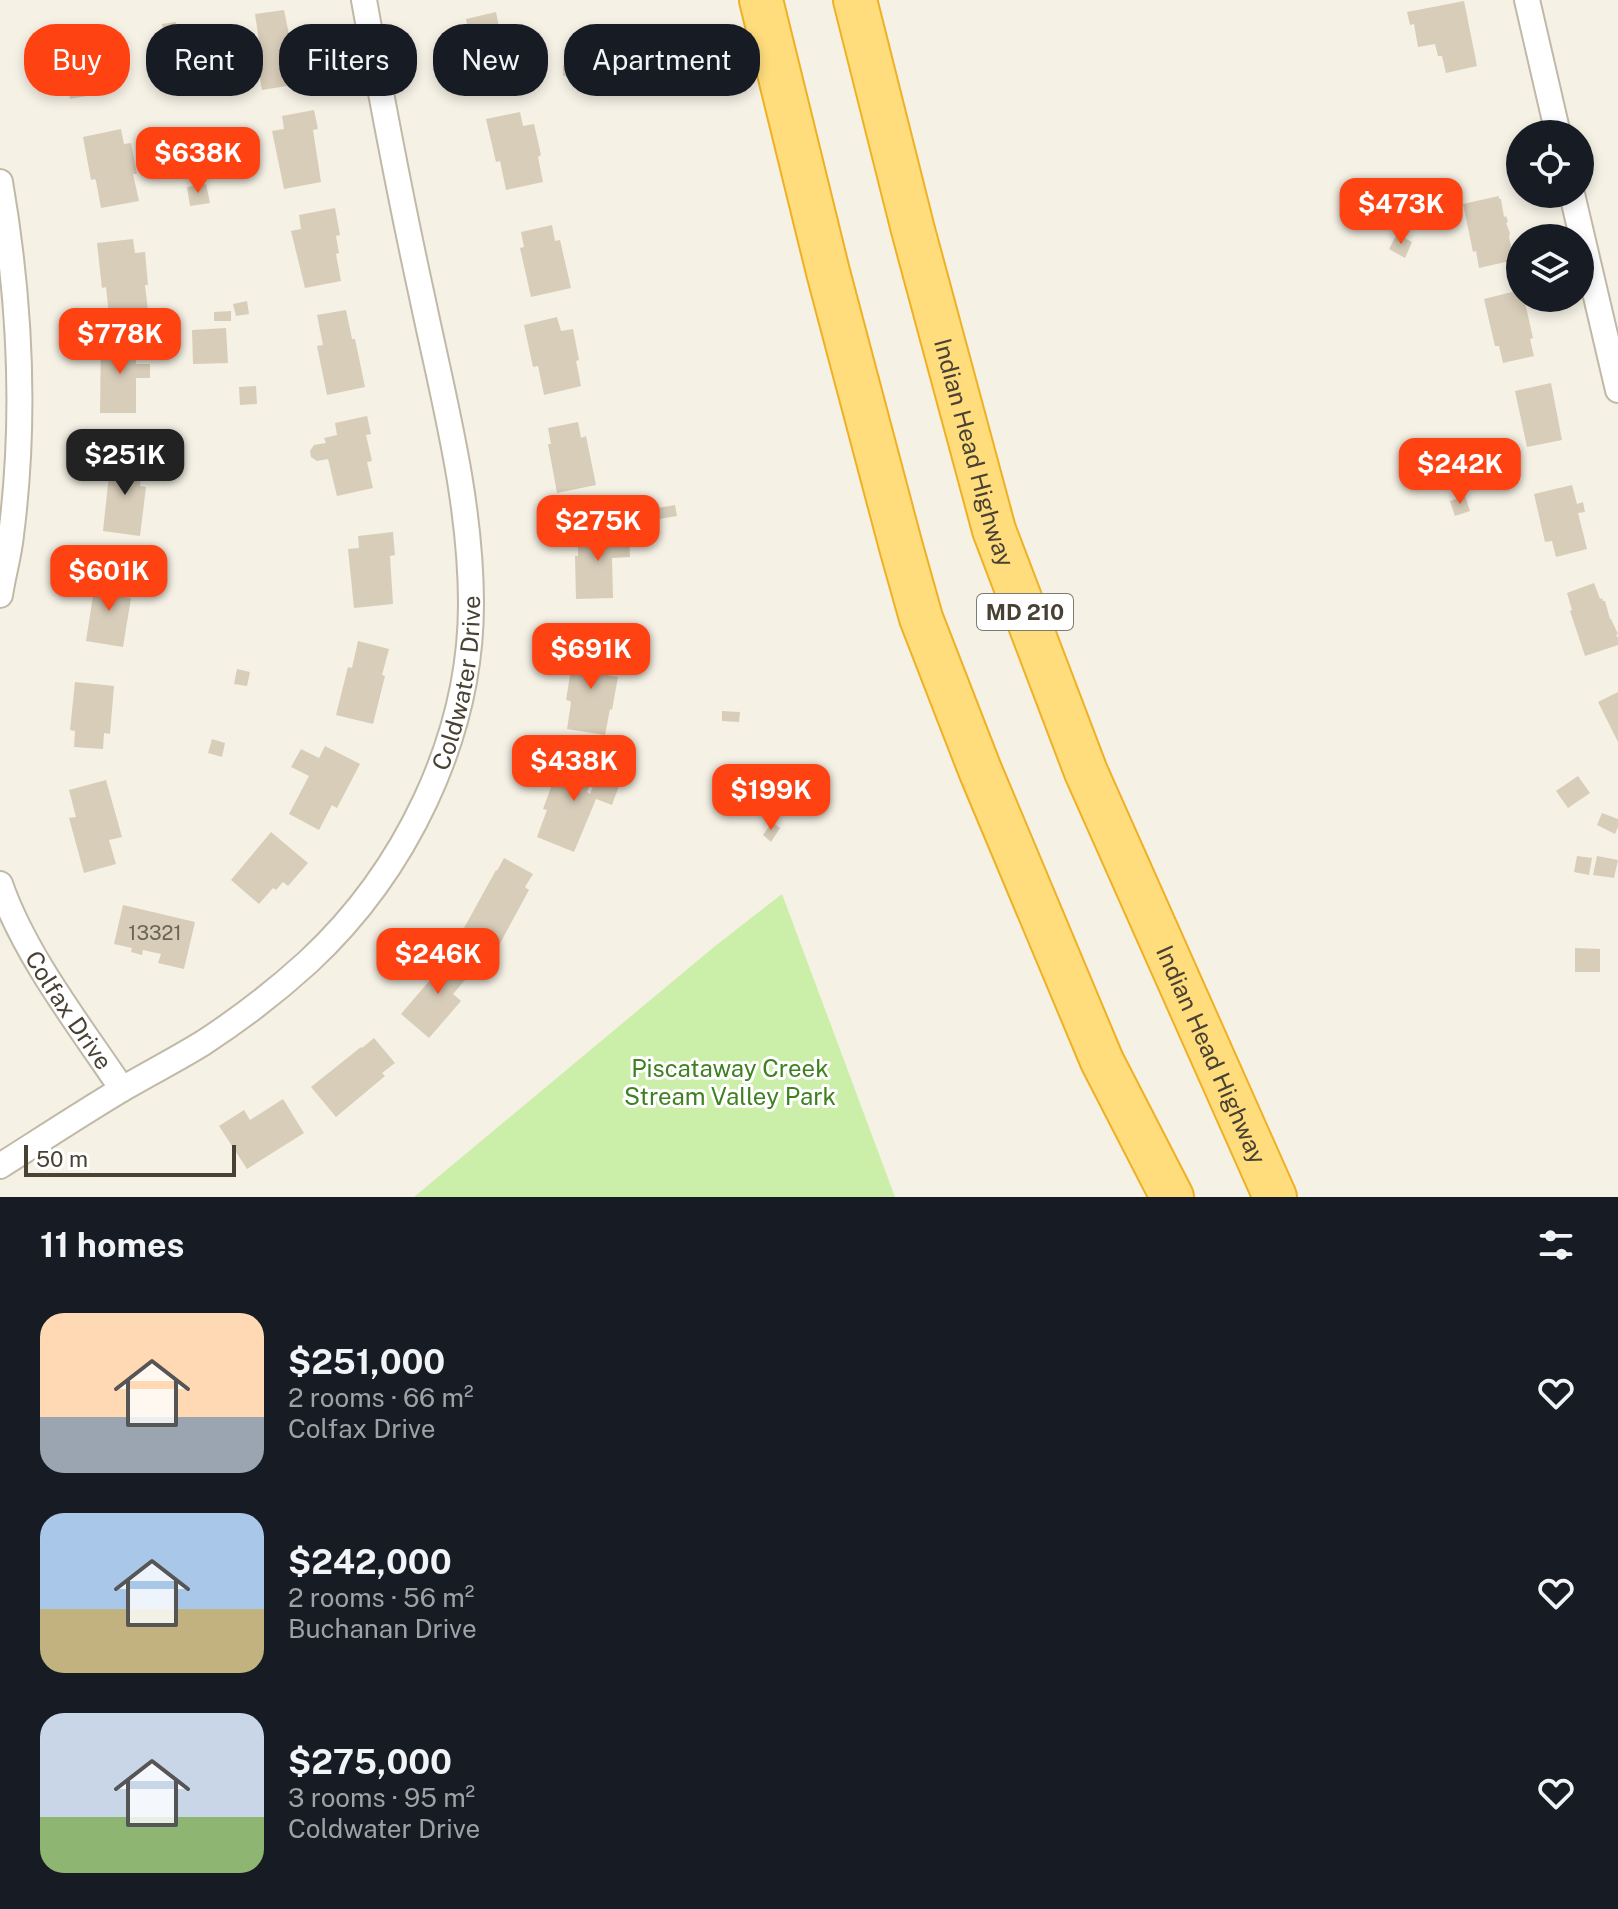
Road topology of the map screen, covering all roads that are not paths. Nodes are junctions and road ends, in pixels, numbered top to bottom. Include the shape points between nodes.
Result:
1 (364, 0) edge
2 (761, 0) edge
3 (855, 0) edge
4 (1527, 0) edge
5 (1555, 120) edge
6 (0, 182) edge
7 (1575, 208) edge
8 (1618, 390) edge
9 (1, 589) edge
10 (0, 884) edge
11 (122, 1089) junction
12 (0, 1166) edge
13 (1172, 1197) edge
14 (1275, 1197) edge

1 - 11 street, Coldwater Drive via 460,476 470,568 467,666 430,794 388,868 353,915 261,1003
2 - 13 highway via 921,618 1102,1061
3 - 14 highway, Indian Head Highway / MD 210 via 994,530 1086,772
4 - 5 street
6 - 9 street via 20,375 11,537
7 - 8 street
10 - 11 street, Colfax Drive via 25,939
11 - 12 street, Coldwater Drive

